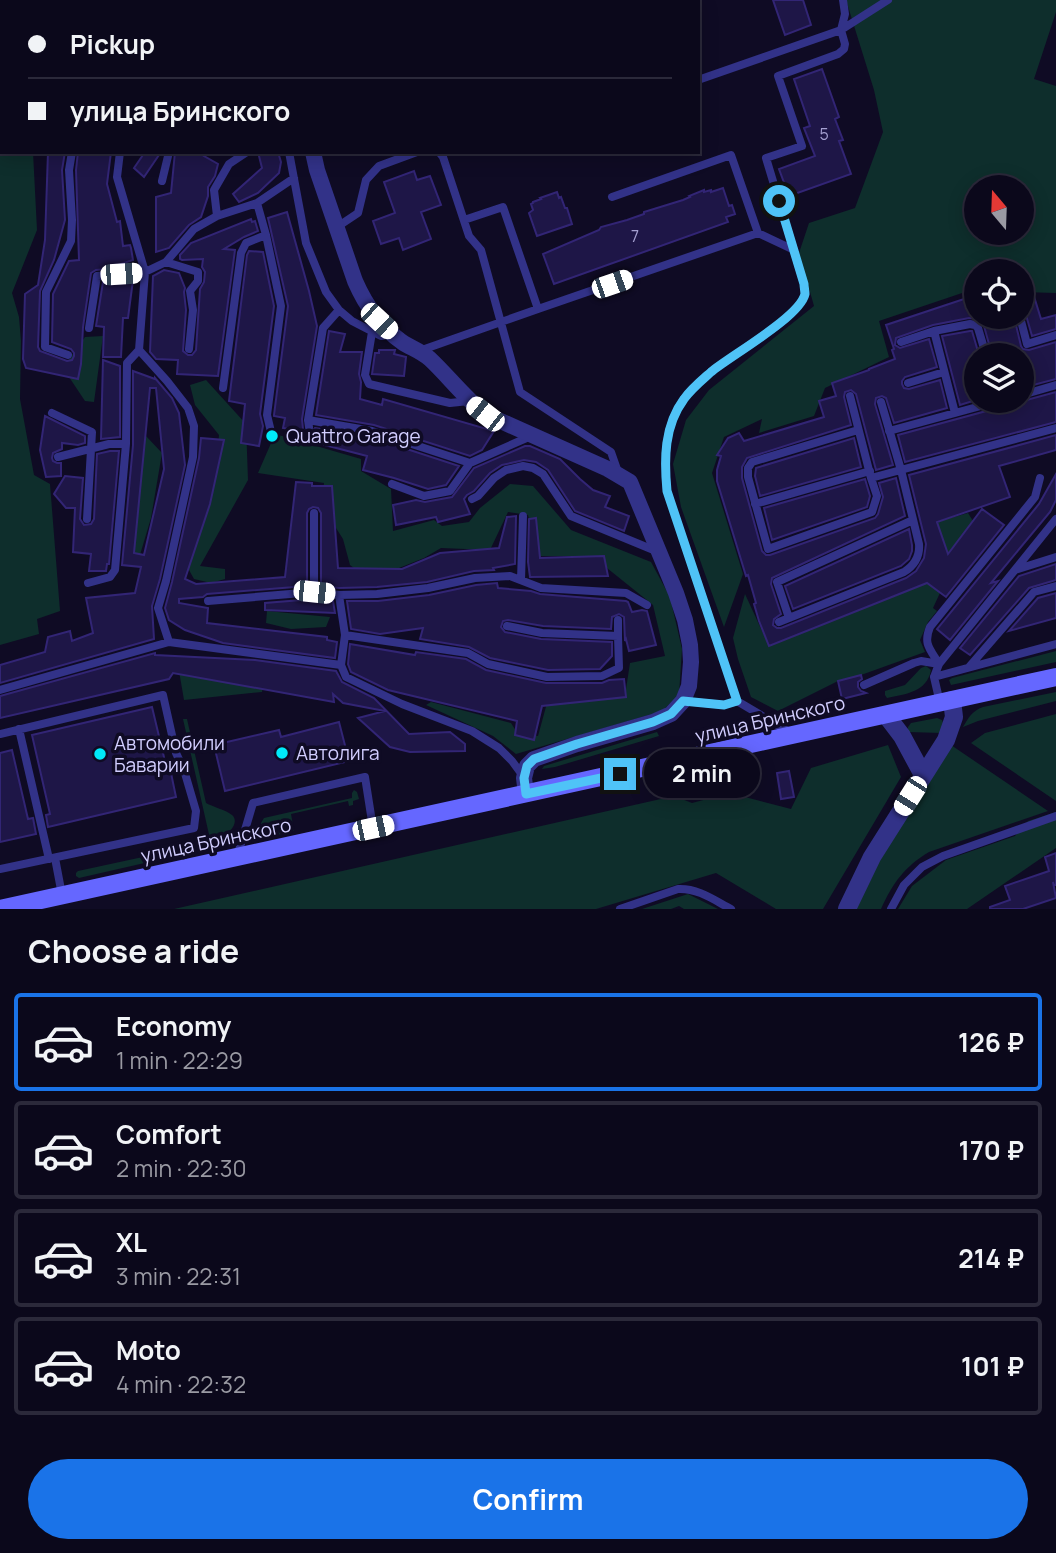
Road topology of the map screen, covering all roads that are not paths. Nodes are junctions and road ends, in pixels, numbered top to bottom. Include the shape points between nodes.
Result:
1 (843, 0) edge
2 (888, 0) edge
3 (841, 30) junction
4 (700, 79) edge
5 (72, 154) edge
6 (120, 154) edge
7 (169, 154) edge
8 (244, 154) edge
9 (289, 154) edge
10 (318, 154) edge
11 (412, 154) edge
12 (441, 154) edge
13 (294, 178) junction
14 (162, 181) dead end
15 (612, 197) dead end
16 (257, 204) junction
17 (217, 216) junction
18 (464, 220) junction
19 (337, 228) junction
20 (758, 233) junction
21 (266, 235) junction
22 (794, 250) junction
23 (166, 262) junction
24 (145, 272) junction
25 (538, 309) junction
26 (340, 310) junction
27 (500, 322) junction
28 (89, 328) dead end
29 (1023, 329) edge
30 (934, 331) junction
31 (372, 332) junction
32 (393, 334) junction
33 (1056, 335) edge
34 (901, 342) dead end
35 (982, 343) edge
36 (189, 349) dead end
37 (139, 350) junction
38 (419, 351) junction
39 (68, 355) dead end
40 (944, 372) junction
41 (908, 383) dead end
42 (1056, 386) edge
43 (223, 388) dead end
44 (1034, 391) edge
45 (850, 396) dead end
46 (469, 401) junction
47 (881, 402) dead end
48 (964, 411) edge
49 (955, 413) junction
50 (52, 414) dead end
51 (1056, 428) edge
52 (858, 430) junction
53 (890, 431) junction
54 (533, 434) junction
55 (272, 436) dead end
56 (126, 444) junction
57 (91, 447) junction
58 (58, 457) dead end
59 (470, 463) junction
60 (901, 470) junction
61 (871, 475) junction
62 (620, 476) junction
63 (1040, 478) dead end
64 (392, 484) dead end
65 (472, 499) dead end
66 (755, 504) junction
67 (314, 513) dead end
68 (523, 516) dead end
69 (86, 519) dead end
70 (913, 520) junction
71 (1055, 520) edge
72 (659, 553) junction
73 (1056, 557) edge
74 (1015, 570) junction
75 (522, 580) junction
76 (88, 583) dead end
77 (1056, 586) edge
78 (314, 592) junction
79 (339, 595) junction
80 (208, 601) dead end
81 (647, 605) dead end
82 (789, 618) junction
83 (618, 620) dead end
84 (779, 622) dead end
85 (507, 626) dead end
86 (345, 635) junction
87 (618, 636) junction
88 (169, 642) junction
89 (1056, 643) edge
90 (939, 664) junction
91 (341, 665) junction
92 (970, 667) junction
93 (934, 677) junction
94 (1056, 677) edge
95 (864, 685) dead end
96 (0, 690) edge
97 (683, 701) junction
98 (737, 701) junction
99 (946, 702) junction
100 (886, 715) junction
101 (19, 729) junction
102 (0, 734) edge
103 (794, 735) junction
104 (923, 775) junction
105 (525, 786) junction
106 (1056, 816) edge
107 (373, 828) junction
108 (237, 857) junction
109 (52, 858) junction
110 (0, 869) edge
111 (62, 895) junction
112 (0, 909) edge
113 (620, 909) edge
114 (731, 909) edge
115 (847, 909) edge
116 (891, 909) edge

1 - 3 lane
2 - 3 lane
3 - 4 lane
3 - 22 lane via 845,44 838,54 778,76 802,146 766,158
5 - 39 lane via 71,241 46,292 45,347
6 - 24 lane via 117,177
7 - 14 lane
8 - 17 lane via 229,164 214,190
9 - 13 lane
10 - 19 street
11 - 19 lane via 379,166 366,180 358,213
12 - 18 lane
13 - 16 lane
13 - 26 lane via 306,243 326,292
15 - 20 lane via 731,155
16 - 17 lane
16 - 21 lane
17 - 23 lane via 194,229
18 - 25 lane via 503,206
18 - 27 lane via 469,236 481,250
19 - 32 street via 362,297
20 - 22 lane
20 - 25 lane
21 - 43 lane via 246,243 241,253
21 - 55 lane via 281,306 267,415
22 - 98 lane via 804,284 800,304 684,398 667,438 667,491
23 - 24 lane
23 - 36 lane via 198,272 190,291
24 - 28 lane via 97,276
24 - 37 lane
25 - 27 lane
26 - 31 lane
26 - 59 lane via 323,328 308,424 372,431
27 - 38 lane
27 - 62 lane via 520,392 611,452
29 - 33 lane via 1027,344
30 - 34 lane
30 - 35 lane via 975,325
30 - 40 lane
31 - 32 lane
31 - 46 lane via 365,375 369,384 450,403
32 - 38 street
37 - 56 lane via 127,363
37 - 88 lane via 188,408 194,426 193,457 158,608
38 - 46 street
40 - 41 lane
40 - 49 lane
42 - 44 lane
45 - 52 lane
46 - 54 street via 485,414
47 - 53 lane
48 - 49 lane
49 - 53 lane
50 - 57 lane via 92,432
51 - 60 lane
52 - 61 lane
52 - 66 lane via 752,462 748,477
53 - 60 lane
54 - 59 lane
54 - 62 street
56 - 57 lane
56 - 76 lane via 115,570 110,577
57 - 58 lane
57 - 69 lane
59 - 64 lane via 450,491 424,496
60 - 61 lane
60 - 70 lane
61 - 66 lane
61 - 66 lane via 877,496 872,512 768,549
62 - 72 street via 630,482
63 - 90 lane via 1035,497 930,627 926,637
65 - 72 lane via 506,470 533,468 543,474 571,516
67 - 78 lane
68 - 75 lane
70 - 82 lane via 919,553 912,567
70 - 82 lane via 777,582
71 - 74 lane
72 - 97 street via 690,645 690,686
73 - 74 lane
74 - 90 lane
75 - 79 lane via 475,578 428,588
75 - 81 lane via 541,588 626,593
77 - 92 lane via 1034,592
78 - 79 lane
78 - 80 lane
79 - 86 lane
82 - 84 lane
83 - 87 lane
85 - 87 lane via 542,633
86 - 87 lane via 468,653 488,664 547,677 602,676 619,668
86 - 91 lane
88 - 91 lane
88 - 96 lane
89 - 92 lane
90 - 93 lane
90 - 95 lane via 921,661
91 - 105 lane via 346,677 472,731 499,748
92 - 93 lane
93 - 99 lane
94 - 99 main road, улица Бринского
97 - 98 lane via 724,705
97 - 105 street via 671,714 653,722 534,759 527,766
98 - 103 lane
99 - 100 main road, улица Бринского
99 - 104 street via 954,717 946,740
100 - 103 main road, улица Бринского
100 - 104 street
101 - 102 lane
101 - 109 lane
101 - 109 lane via 163,695 196,811 194,828
103 - 105 main road, улица Бринского
104 - 115 street
105 - 107 main road, улица Бринского
106 - 116 lane via 922,867
107 - 108 main road, улица Бринского
107 - 108 lane via 365,777 253,803
108 - 111 main road, улица Бринского
109 - 110 lane
109 - 111 lane
111 - 112 main road, улица Бринского
113 - 114 lane via 678,889 698,892

